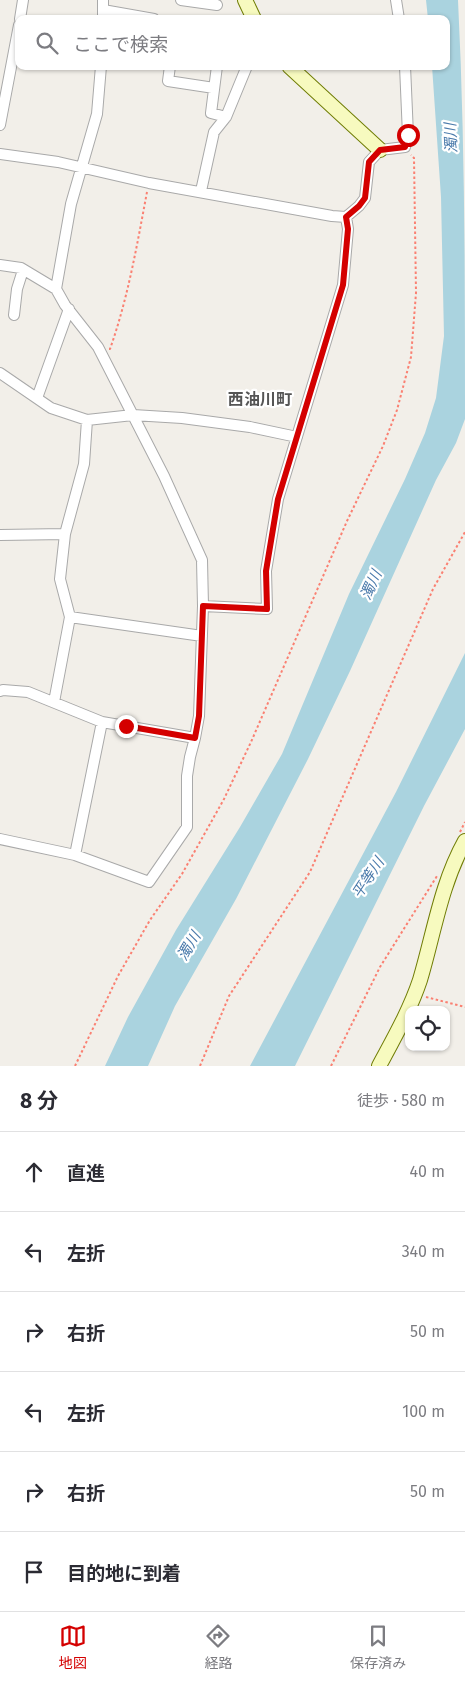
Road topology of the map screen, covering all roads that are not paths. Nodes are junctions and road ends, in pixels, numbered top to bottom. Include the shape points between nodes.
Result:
1 (23, 0) edge
2 (181, 0) edge
3 (245, 0) edge
4 (396, 0) edge
5 (217, 5) dead end
6 (103, 10) edge
7 (21, 15) edge
8 (131, 15) edge
9 (252, 15) edge
10 (398, 15) edge
11 (15, 39) edge
12 (101, 70) edge
13 (169, 70) edge
14 (216, 70) edge
15 (245, 70) edge
16 (293, 70) edge
17 (405, 70) edge
18 (5, 74) edge
19 (214, 88) junction
20 (226, 117) junction
21 (0, 125) edge
22 (380, 150) junction
23 (0, 154) edge
24 (80, 168) junction
25 (201, 191) junction
26 (346, 217) junction
27 (0, 265) edge
28 (23, 270) junction
29 (56, 289) junction
30 (69, 309) junction
31 (14, 315) dead end
32 (0, 373) edge
33 (37, 398) junction
34 (134, 414) junction
35 (87, 420) junction
36 (297, 437) junction
37 (65, 534) junction
38 (0, 535) edge
39 (203, 606) junction
40 (70, 617) junction
41 (202, 636) junction
42 (0, 691) edge
43 (54, 702) junction
44 (102, 722) junction
45 (195, 738) junction
46 (0, 839) edge
47 (461, 840) edge
48 (75, 855) junction
49 (379, 1066) edge

1 - 7 street
2 - 5 street
3 - 9 street
4 - 10 street
6 - 8 street
11 - 18 street
12 - 24 street via 97,114
13 - 19 street via 168,81
14 - 19 street
15 - 20 street
16 - 22 street
17 - 22 street via 408,135 405,147
18 - 21 street
19 - 20 street via 211,113
20 - 25 street via 214,132
22 - 26 street via 369,162 365,198
23 - 24 street
24 - 25 street
24 - 29 street via 63,240
25 - 26 street
26 - 36 street via 348,229 343,285
27 - 28 street
28 - 29 street
28 - 31 street
29 - 30 street
30 - 33 street
30 - 34 street via 98,347
32 - 33 street
33 - 35 street via 51,408
34 - 35 street
34 - 36 street via 221,423
34 - 39 street via 202,560
35 - 37 street via 84,464
36 - 39 street via 278,499 266,571 267,609
37 - 38 street
37 - 40 street via 60,579
39 - 41 street
40 - 41 street
40 - 43 street
41 - 45 street
42 - 43 street via 28,692
43 - 44 street
44 - 45 street
44 - 48 street
45 - 48 street via 187,776 187,827 149,882
46 - 48 street
47 - 49 street via 420,981

